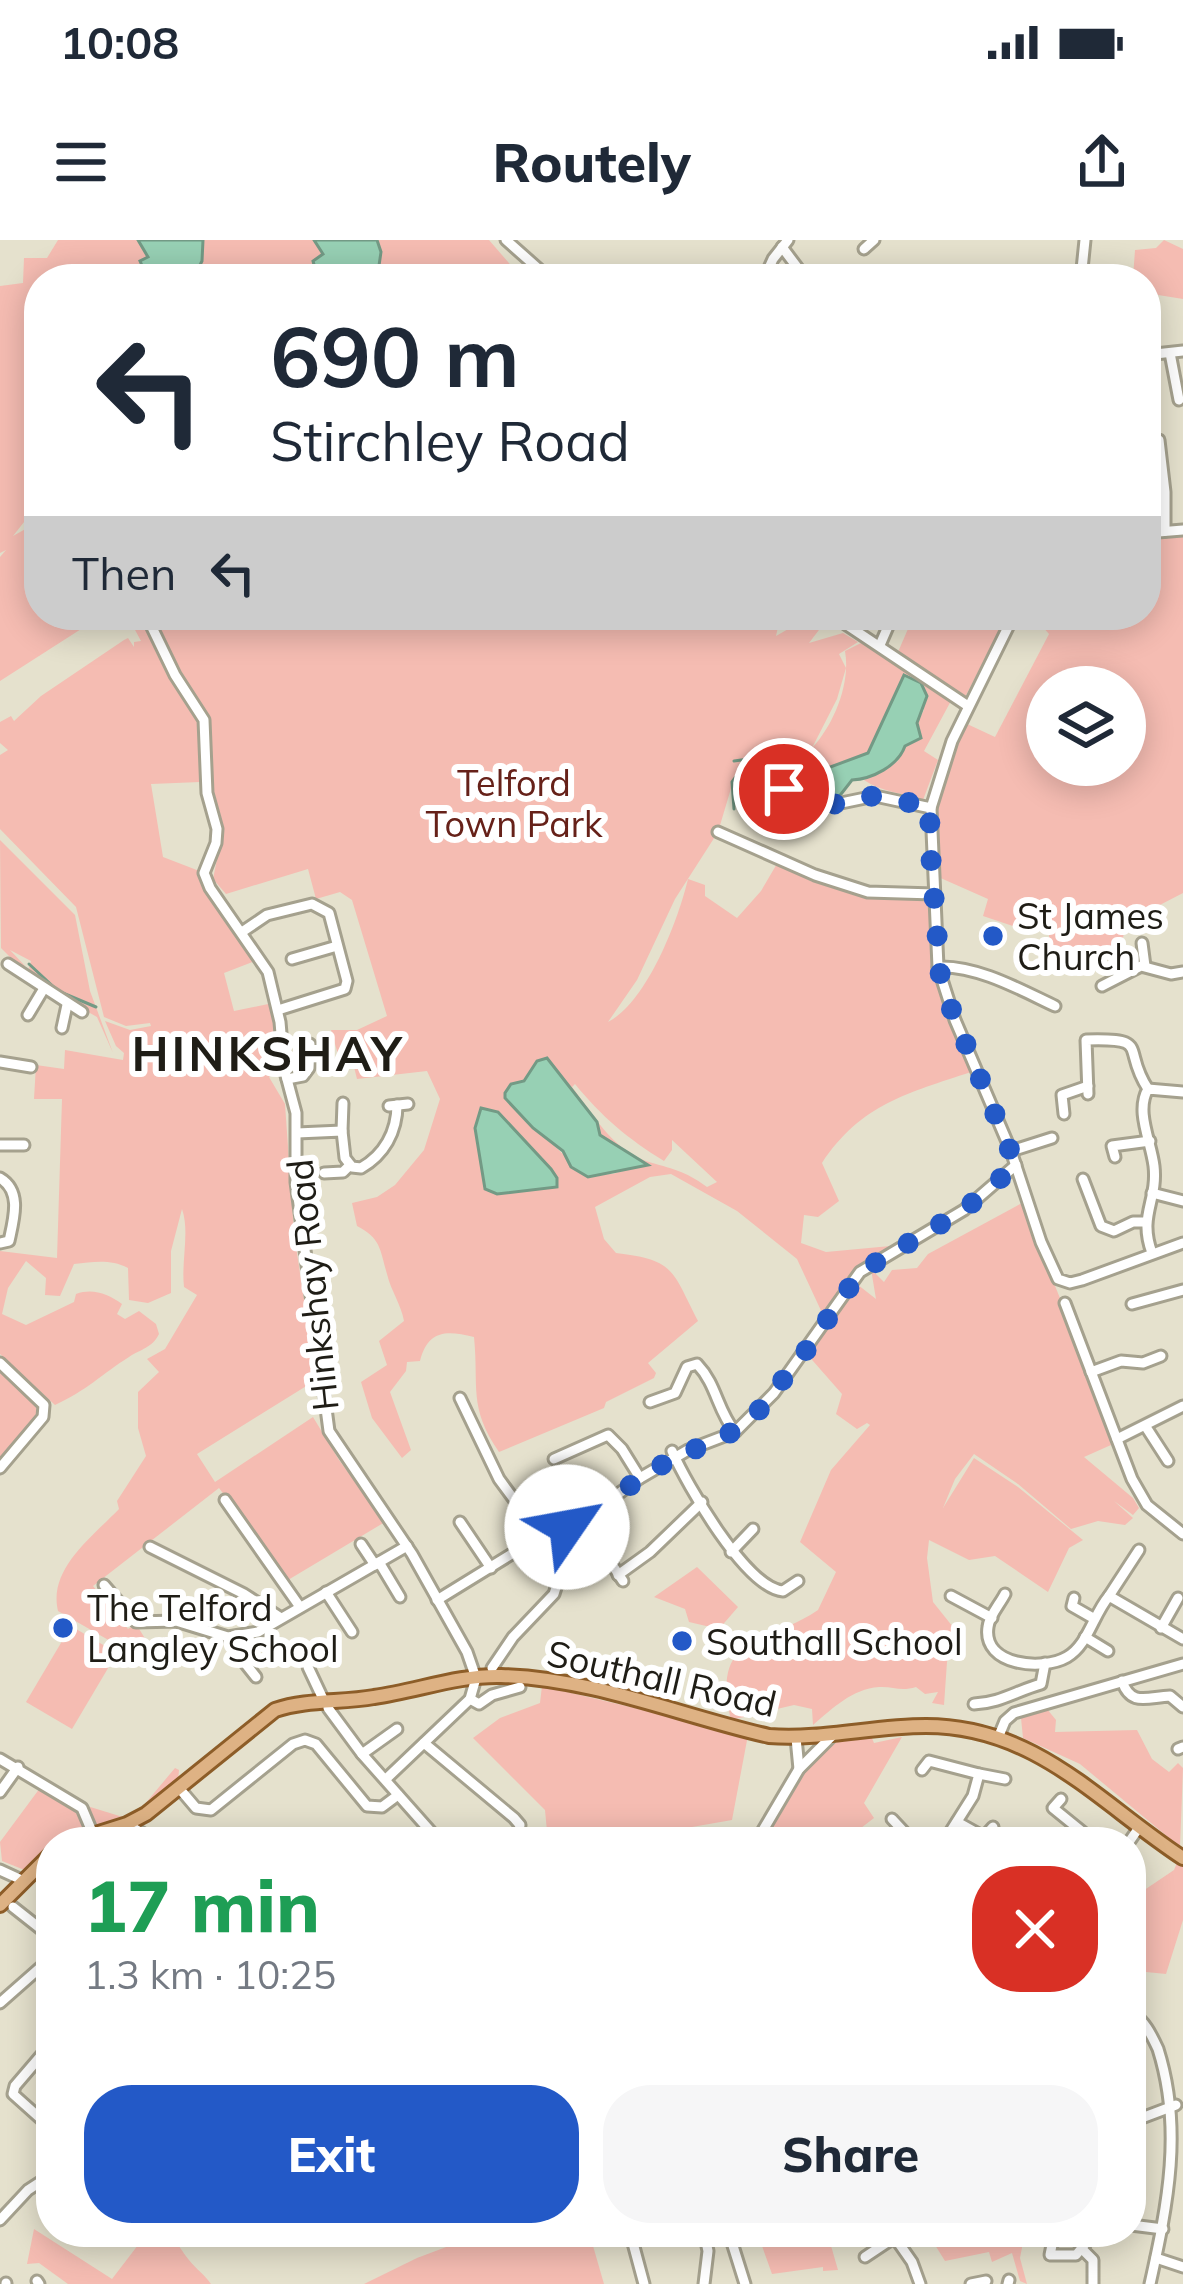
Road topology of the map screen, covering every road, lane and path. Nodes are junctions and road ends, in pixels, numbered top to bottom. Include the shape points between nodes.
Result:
1 (506, 240) edge
2 (878, 242) edge
3 (865, 251) dead end
4 (533, 264) edge
5 (1183, 351) edge
6 (1170, 353) junction
7 (1161, 354) edge
8 (1179, 400) dead end
9 (1161, 455) edge
10 (1183, 530) edge
11 (1161, 531) edge
12 (1165, 531) junction
13 (153, 630) edge
14 (856, 630) edge
15 (886, 630) edge
16 (1003, 630) edge
17 (880, 645) junction
18 (968, 706) junction
19 (767, 777) dead end
20 (931, 808) junction
21 (718, 832) dead end
22 (934, 894) junction
23 (242, 932) junction
24 (1142, 944) dead end
25 (337, 946) junction
26 (292, 959) dead end
27 (1145, 966) junction
28 (938, 967) junction
29 (1183, 972) edge
30 (0, 981) edge
31 (1102, 986) dead end
32 (43, 990) junction
33 (67, 1005) junction
34 (1055, 1006) dead end
35 (278, 1010) junction
36 (82, 1012) dead end
37 (32, 1013) dead end
38 (62, 1028) dead end
39 (310, 1044) dead end
40 (0, 1062) edge
41 (27, 1062) dead end
42 (287, 1079) junction
43 (1148, 1089) junction
44 (1183, 1092) edge
45 (343, 1103) dead end
46 (398, 1105) dead end
47 (1064, 1114) dead end
48 (342, 1131) junction
49 (297, 1133) junction
50 (1052, 1138) dead end
51 (1150, 1141) junction
52 (0, 1144) edge
53 (24, 1144) dead end
54 (1011, 1151) junction
55 (1115, 1157) dead end
56 (350, 1165) junction
57 (1016, 1165) junction
58 (324, 1173) dead end
59 (0, 1178) edge
60 (1082, 1179) dead end
61 (1152, 1193) junction
62 (1183, 1201) edge
63 (1144, 1222) junction
64 (0, 1243) edge
65 (1183, 1243) edge
66 (1152, 1253) junction
67 (1183, 1290) edge
68 (1065, 1304) dead end
69 (1132, 1304) dead end
70 (1161, 1356) dead end
71 (0, 1363) edge
72 (1091, 1372) junction
73 (460, 1398) dead end
74 (657, 1403) dead end
75 (1183, 1406) edge
76 (1146, 1426) junction
77 (735, 1432) junction
78 (1117, 1439) junction
79 (673, 1454) junction
80 (1168, 1461) dead end
81 (567, 1467) dead end
82 (0, 1468) edge
83 (640, 1478) junction
84 (225, 1500) dead end
85 (702, 1502) junction
86 (460, 1522) dead end
87 (567, 1524) junction
88 (753, 1529) dead end
89 (1183, 1534) edge
90 (541, 1535) junction
91 (361, 1544) dead end
92 (150, 1546) dead end
93 (407, 1546) junction
94 (1138, 1550) dead end
95 (731, 1552) junction
96 (554, 1554) junction
97 (609, 1560) dead end
98 (377, 1564) junction
99 (1115, 1565) dead end
100 (491, 1568) junction
101 (1127, 1571) junction
102 (799, 1580) dead end
103 (104, 1585) dead end
104 (326, 1592) junction
105 (1005, 1594) dead end
106 (951, 1596) dead end
107 (1109, 1596) junction
108 (400, 1598) dead end
109 (1073, 1598) dead end
110 (1178, 1598) dead end
111 (437, 1600) junction
112 (300, 1607) junction
113 (281, 1618) junction
114 (992, 1618) junction
115 (1093, 1618) junction
116 (1161, 1628) junction
117 (352, 1632) dead end
118 (235, 1637) junction
119 (1085, 1637) junction
120 (1183, 1639) edge
121 (1108, 1651) dead end
122 (1045, 1663) junction
123 (1183, 1664) edge
124 (308, 1667) dead end
125 (488, 1670) junction
126 (256, 1677) dead end
127 (1122, 1681) junction
128 (520, 1687) dead end
129 (470, 1699) junction
130 (974, 1704) dead end
131 (1183, 1707) edge
132 (332, 1710) junction
133 (388, 1730) dead end
134 (835, 1733) junction
135 (796, 1738) junction
136 (998, 1738) junction
137 (424, 1743) junction
138 (362, 1754) junction
139 (0, 1759) edge
140 (18, 1767) junction
141 (799, 1769) junction
142 (922, 1770) dead end
143 (979, 1774) junction
144 (387, 1778) junction
145 (1005, 1779) dead end
146 (178, 1788) junction
147 (0, 1792) edge
148 (398, 1796) junction
149 (1061, 1799) dead end
150 (892, 1819) dead end
151 (957, 1822) junction
152 (128, 1824) junction
153 (90, 1827) edge
154 (118, 1827) edge
155 (133, 1827) edge
156 (426, 1827) edge
157 (520, 1827) edge
158 (765, 1827) edge
159 (899, 1827) edge
160 (954, 1827) edge
161 (966, 1827) edge
162 (1076, 1827) edge
163 (1136, 1827) edge
164 (1146, 1834) edge
165 (1183, 1858) edge
166 (0, 1870) edge
167 (36, 1870) edge
168 (25, 1881) junction
169 (6, 1904) edge
170 (36, 1926) edge
171 (36, 1971) edge
172 (0, 2003) edge
173 (1146, 2027) edge
174 (36, 2064) edge
175 (1176, 2105) junction
176 (36, 2115) edge
177 (1146, 2116) edge
178 (36, 2186) edge
179 (1170, 2202) junction
180 (1183, 2206) edge
181 (0, 2220) edge
182 (1146, 2227) edge
183 (1163, 2229) junction
184 (634, 2247) edge
185 (707, 2247) edge
186 (733, 2247) edge
187 (878, 2247) edge
188 (901, 2247) edge
189 (1085, 2247) edge
190 (1083, 2250) junction
191 (1050, 2256) dead end
192 (865, 2257) dead end
193 (1156, 2258) junction
194 (1183, 2266) edge
195 (1091, 2280) edge
196 (986, 2281) dead end
197 (644, 2284) edge
198 (704, 2284) edge
199 (745, 2284) edge
200 (920, 2284) edge
201 (971, 2284) edge
202 (1150, 2284) edge

1 - 4 street
2 - 3 street
5 - 6 street
6 - 7 street
6 - 8 street
9 - 12 street
10 - 12 street
11 - 12 street
13 - 23 street, Hinkshay Road via 204,720 217,829 204,873
14 - 17 street
15 - 17 street
16 - 18 street
17 - 18 street
18 - 20 street
19 - 20 street via 823,807 875,796
20 - 22 street
21 - 22 street via 868,892
22 - 28 street
23 - 25 street via 267,915 319,905
23 - 35 street, Hinkshay Road via 268,972
24 - 27 street
25 - 26 street
25 - 35 street via 344,992
27 - 29 street
27 - 31 street
28 - 34 street
28 - 54 street
30 - 32 street via 10,967
32 - 33 street
32 - 37 street
33 - 36 street
33 - 38 street
35 - 42 street, Hinkshay Road
39 - 42 street via 309,1068
40 - 41 street
42 - 49 street, Hinkshay Road
43 - 44 street
43 - 47 street via 1136,1052 1121,1039 1086,1040 1088,1090 1062,1095
43 - 51 street via 1141,1104
45 - 48 street
46 - 56 street via 384,1147 364,1167
48 - 49 street
48 - 56 street
49 - 93 street, Hinkshay Road via 328,1431
50 - 54 street
51 - 55 street via 1112,1146
51 - 61 street
52 - 53 street
54 - 57 street
56 - 58 street
57 - 66 street via 1058,1279 1082,1280
57 - 77 street via 964,1210 855,1278 770,1398
59 - 64 street via 15,1195 10,1240
60 - 63 street via 1101,1226 1114,1231
61 - 62 street
61 - 63 street
63 - 66 street
65 - 66 street
67 - 69 street
68 - 72 street
70 - 72 street
71 - 82 street via 44,1405 43,1417
72 - 78 street
73 - 90 street via 499,1479
74 - 77 street via 697,1364
75 - 76 street
76 - 78 street
76 - 80 street
77 - 79 street
78 - 89 street via 1147,1505
79 - 83 street
79 - 85 street
81 - 83 street via 556,1458 608,1432
83 - 87 street
84 - 112 street
85 - 95 street
85 - 97 street via 621,1578
86 - 100 street
87 - 90 street
87 - 96 street
88 - 95 street
90 - 96 street
90 - 100 street
91 - 98 street
92 - 113 street
93 - 98 street
93 - 111 street, Hinkshay Road
94 - 101 street
95 - 102 street via 772,1590
96 - 125 street via 554,1594
98 - 104 street
98 - 108 street
99 - 101 street
100 - 111 street
101 - 107 street
103 - 118 street via 136,1622 176,1621
104 - 112 street
104 - 117 street
105 - 114 street
106 - 114 street
107 - 115 street
107 - 116 street
109 - 115 street via 1072,1606
110 - 116 street
111 - 125 street, Hinkshay Road via 467,1652
112 - 113 street
113 - 118 street
114 - 122 street via 990,1645 998,1657
115 - 119 street
116 - 120 street
118 - 126 street
119 - 121 street
119 - 122 street via 1068,1657
122 - 130 street via 1041,1684 1000,1703
123 - 127 street
124 - 132 street
125 - 129 street
125 - 132 main road, Southall Road
125 - 135 main road, Southall Road
127 - 131 street via 1135,1700 1170,1696
127 - 136 street via 1014,1713
128 - 129 street via 479,1704
129 - 137 street
132 - 138 street
132 - 146 main road, Southall Road via 291,1705 262,1717
133 - 138 street
134 - 135 main road, Southall Road
134 - 136 main road, Southall Road via 928,1726
134 - 141 street
135 - 141 street
136 - 163 main road, Southall Road via 1056,1763
137 - 144 street
137 - 157 street
138 - 144 street
139 - 140 street
140 - 147 street
140 - 153 street via 82,1808
141 - 158 street
142 - 143 street via 929,1761
143 - 145 street
143 - 151 street
144 - 148 street
146 - 148 street via 196,1808 212,1810 294,1743 309,1740 367,1806
146 - 152 main road, Southall Road
148 - 156 street
149 - 162 street via 1053,1808
150 - 159 street
151 - 160 street
151 - 161 street
152 - 154 main road, Southall Road
152 - 155 street
164 - 165 main road, Southall Road
166 - 168 street
167 - 168 main road
168 - 169 main road
169 - 170 street
171 - 172 street
173 - 175 street
174 - 176 street via 13,2094
175 - 177 street
175 - 179 street
178 - 181 street
179 - 180 street
179 - 183 street
182 - 183 street
183 - 193 street
184 - 197 street
185 - 198 street
186 - 199 street
187 - 192 street
188 - 200 street
189 - 190 street
190 - 191 street
190 - 195 street via 1093,2260
193 - 194 street
193 - 202 street
196 - 201 street

